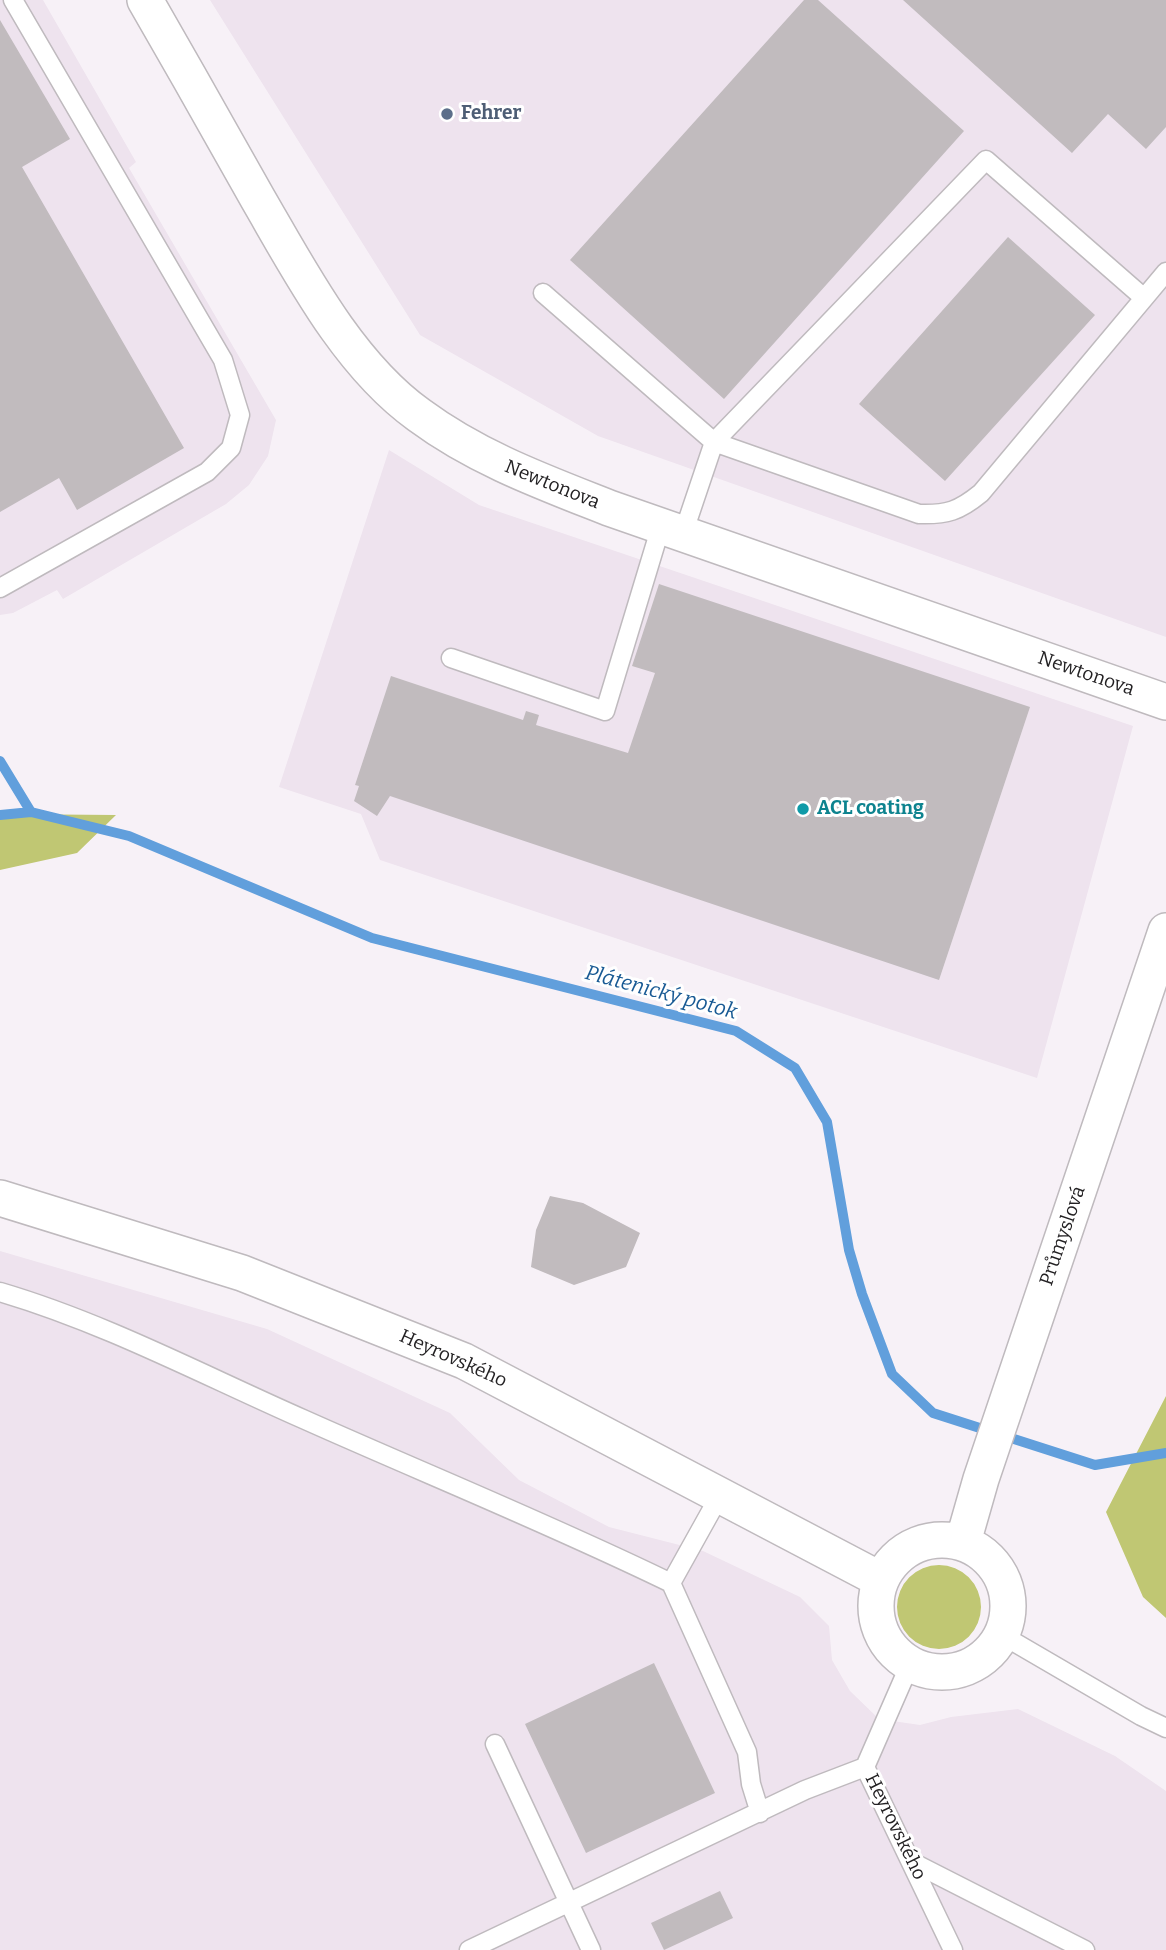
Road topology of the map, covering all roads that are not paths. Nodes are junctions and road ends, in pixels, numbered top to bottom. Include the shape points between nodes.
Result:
1 (13, 0) edge
2 (145, 0) edge
3 (1166, 272) edge
4 (543, 293) dead end
5 (1144, 298) junction
6 (714, 442) junction
7 (672, 530) junction
8 (0, 588) edge
9 (450, 658) dead end
10 (1166, 702) edge
11 (1166, 931) edge
12 (0, 1198) edge
13 (0, 1292) edge
14 (720, 1495) junction
15 (963, 1542) junction
16 (881, 1580) junction
17 (671, 1583) junction
18 (1002, 1635) junction
19 (910, 1664) junction
20 (1166, 1728) edge
21 (495, 1744) dead end
22 (866, 1767) junction
23 (760, 1813) junction
24 (912, 1862) junction
25 (569, 1904) junction
26 (469, 1950) edge
27 (591, 1950) edge
28 (953, 1950) edge
29 (1084, 1950) edge

1 - 8 lane via 223,360 240,415 231,448 207,471
2 - 7 street, Newtonova via 308,286 346,342 381,380 416,414 518,473
3 - 5 lane
4 - 6 lane
5 - 6 lane via 981,493 941,515 919,514
5 - 6 lane via 986,160
6 - 7 lane
7 - 9 lane via 605,711
7 - 10 street, Newtonova
11 - 15 street, Průmyslová
12 - 14 street, Heyrovského via 242,1273 464,1361
13 - 17 lane via 48,1306 586,1541
14 - 16 street, Heyrovského
14 - 17 lane
15 - 16 street via 938,1539 914,1545 894,1559
15 - 18 street via 987,1556 1003,1580 1009,1607
16 - 19 street via 876,1607 882,1634
17 - 23 lane via 747,1752
18 - 19 street via 986,1656 963,1669 936,1672
18 - 20 lane
19 - 22 lane, Heyrovského
21 - 25 lane
22 - 23 lane via 804,1790
22 - 24 lane, Heyrovského
23 - 25 lane
24 - 28 lane, Heyrovského
24 - 29 lane
25 - 26 lane
25 - 27 lane

